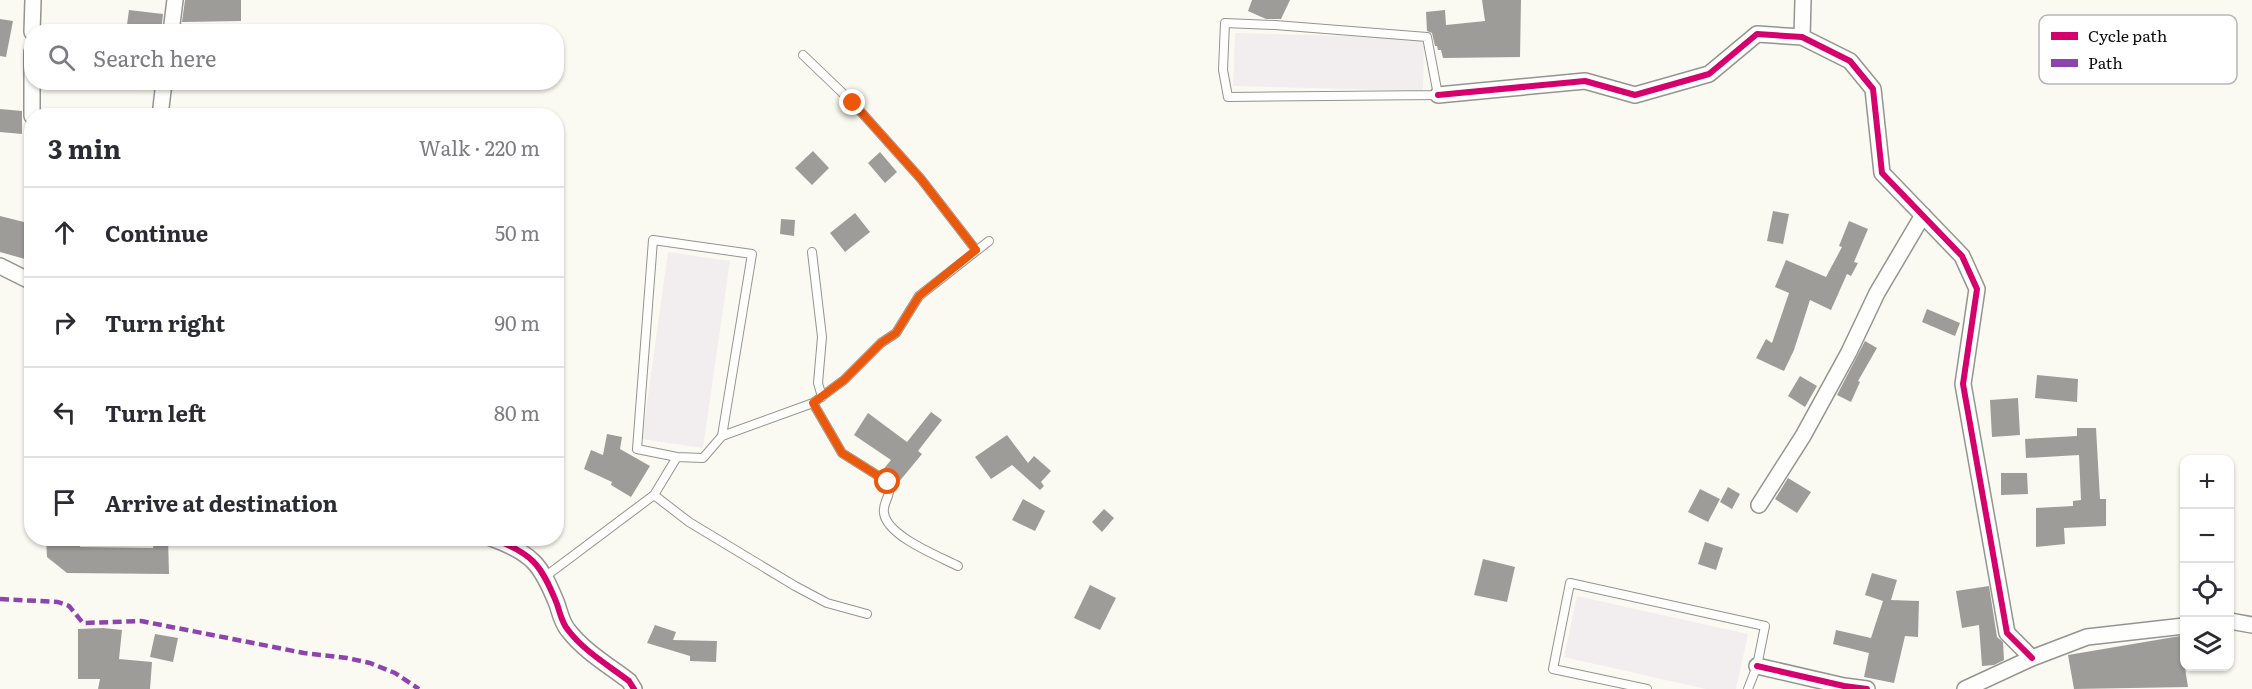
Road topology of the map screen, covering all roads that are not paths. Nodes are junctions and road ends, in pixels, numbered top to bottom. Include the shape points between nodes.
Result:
1 (33, 0) edge
2 (175, 0) edge
3 (1803, 0) edge
4 (32, 24) edge
5 (172, 24) edge
6 (1802, 37) junction
7 (803, 55) dead end
8 (32, 90) edge
9 (163, 90) edge
10 (1438, 95) junction
11 (32, 108) edge
12 (161, 108) edge
13 (1923, 215) junction
14 (989, 241) dead end
15 (976, 250) junction
16 (812, 252) dead end
17 (0, 266) edge
18 (24, 278) edge
19 (822, 397) junction
20 (813, 403) junction
21 (722, 436) junction
22 (677, 457) junction
23 (654, 495) junction
24 (1759, 505) dead end
25 (511, 546) edge
26 (958, 566) dead end
27 (546, 576) junction
28 (867, 614) dead end
29 (2234, 622) edge
30 (2252, 625) edge
31 (2180, 626) edge
32 (2032, 658) junction
33 (1757, 666) junction
34 (633, 689) edge
35 (1647, 689) edge
36 (1748, 689) edge
37 (1867, 689) edge
38 (1965, 689) edge

1 - 4 street
2 - 5 street
3 - 6 street
6 - 10 street via 1756,34 1709,74 1635,95 1585,81
6 - 13 street via 1850,61 1873,89 1882,174
7 - 15 lane via 853,103 921,179
8 - 11 street
9 - 12 street
10 - 10 lane via 1228,97 1223,70 1225,23 1427,37
13 - 24 street via 1876,293 1803,436
13 - 32 street via 1962,255 1977,289 1963,384 2007,633
14 - 15 lane
15 - 19 lane via 919,296 896,333
16 - 19 lane via 822,337 818,383
17 - 18 street
19 - 20 lane
20 - 21 lane
20 - 26 lane via 842,453 888,482 890,494 883,510 894,532
21 - 22 lane via 703,458
21 - 22 lane via 752,254 653,240 637,449
22 - 23 lane
23 - 27 lane
23 - 28 lane via 689,522 795,586 828,603
25 - 27 street via 530,557
27 - 34 street via 566,628 629,681
29 - 30 street
31 - 32 street via 2088,637
32 - 38 street
33 - 35 lane via 1765,626 1570,583 1553,669
33 - 36 lane
33 - 37 street

